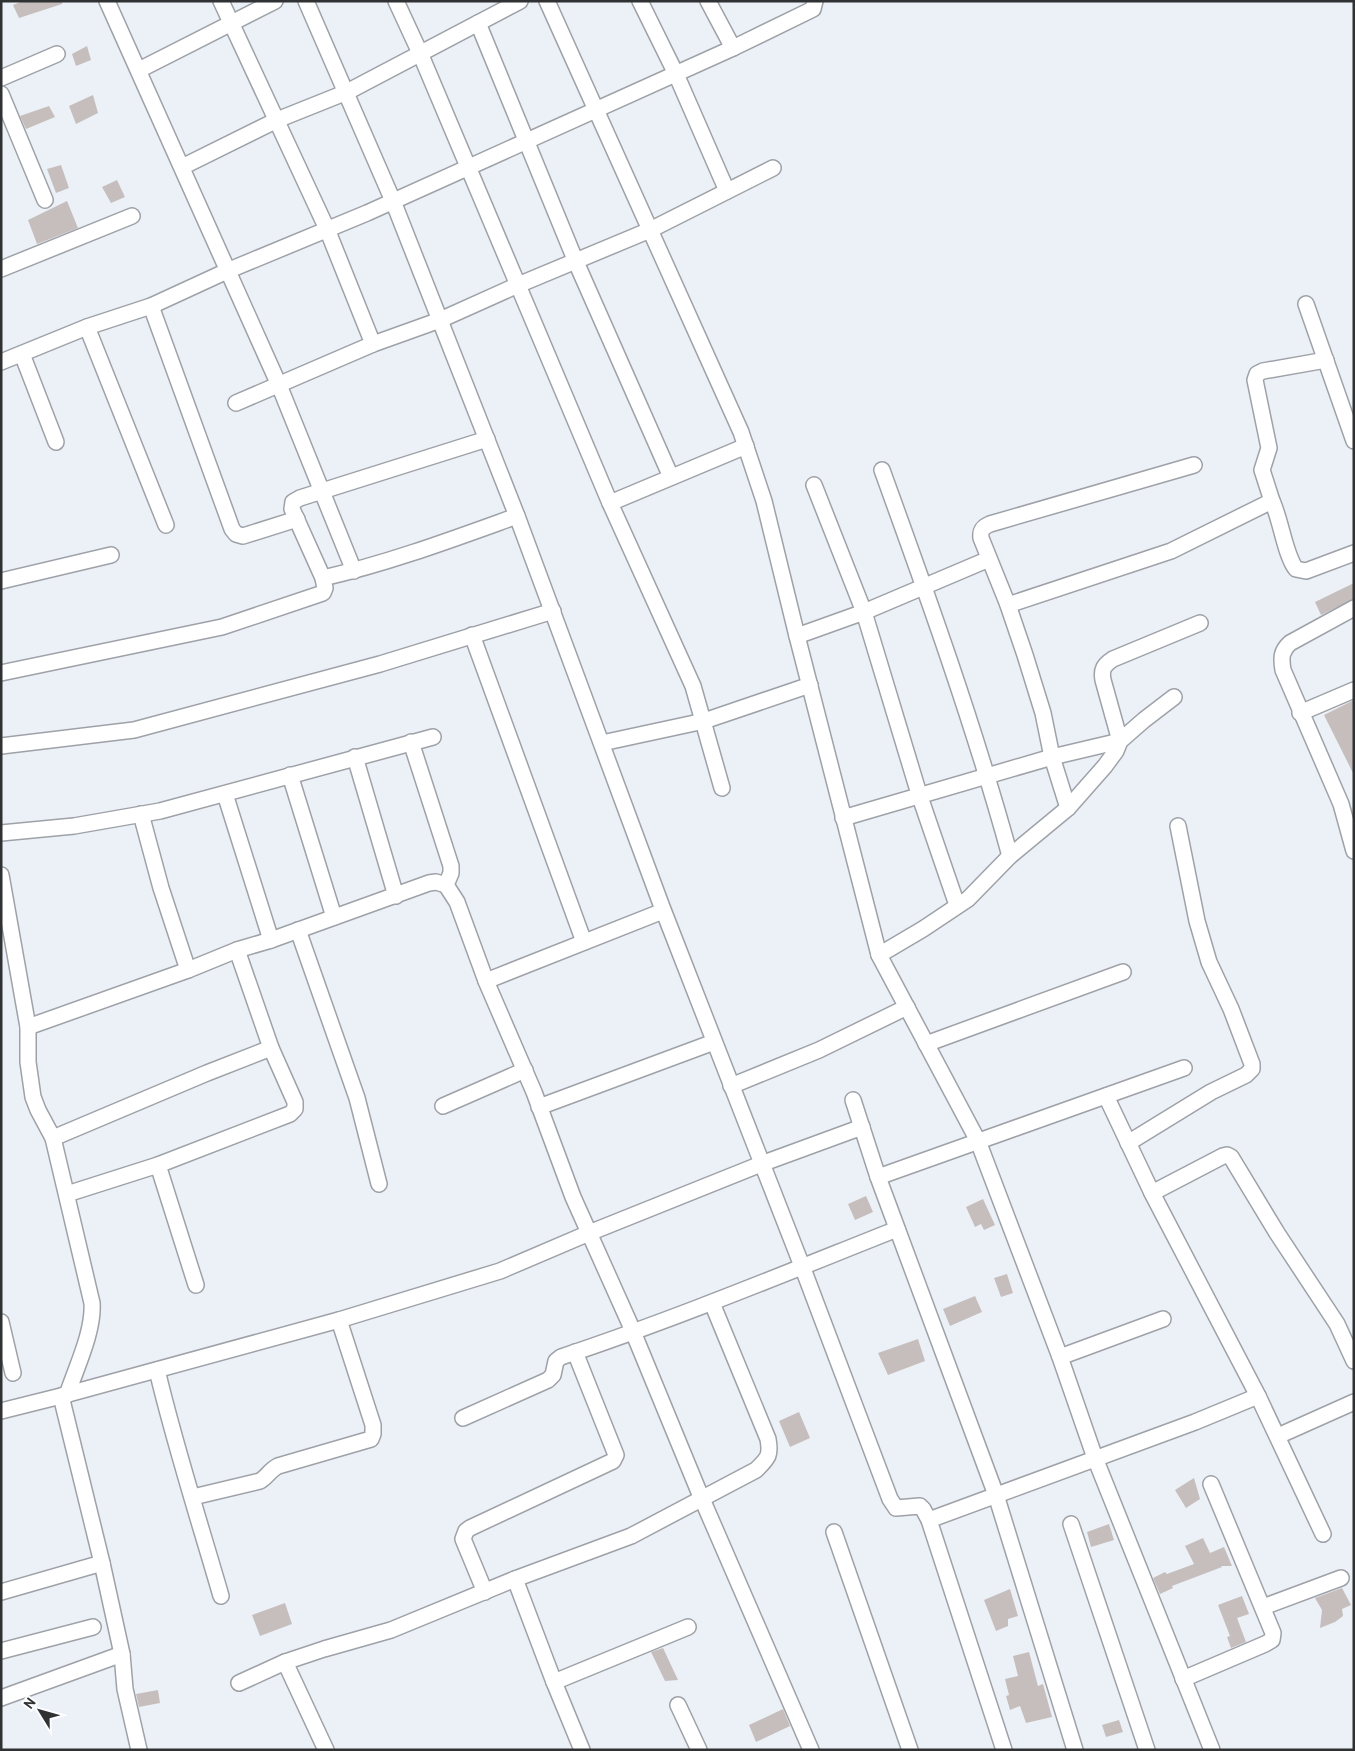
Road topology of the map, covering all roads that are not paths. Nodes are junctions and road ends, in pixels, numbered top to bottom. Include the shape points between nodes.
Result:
1 (107, 1) edge
2 (221, 1) edge
3 (275, 1) edge
4 (306, 1) edge
5 (396, 1) edge
6 (520, 1) edge
7 (547, 1) edge
8 (640, 1) edge
9 (708, 1) edge
10 (815, 1) edge
11 (230, 23) junction
12 (478, 23) junction
13 (733, 48) junction
14 (420, 53) junction
15 (57, 54) dead end
16 (139, 70) junction
17 (676, 74) junction
18 (1, 78) edge
19 (347, 92) junction
20 (1, 94) edge
21 (596, 110) junction
22 (277, 120) junction
23 (526, 141) junction
24 (182, 167) junction
25 (468, 167) junction
26 (772, 168) dead end
27 (727, 191) junction
28 (45, 200) dead end
29 (393, 201) junction
30 (132, 216) dead end
31 (327, 229) junction
32 (650, 230) junction
33 (576, 262) junction
34 (1, 269) edge
35 (227, 271) junction
36 (518, 284) junction
37 (1306, 304) dead end
38 (151, 306) junction
39 (440, 320) junction
40 (87, 327) junction
41 (374, 344) junction
42 (22, 354) junction
43 (1326, 360) junction
44 (1, 362) edge
45 (279, 385) junction
46 (236, 403) dead end
47 (487, 438) junction
48 (1354, 441) edge
49 (56, 442) dead end
50 (746, 446) junction
51 (1194, 465) dead end
52 (882, 470) dead end
53 (671, 477) junction
54 (814, 485) dead end
55 (322, 492) junction
56 (1272, 501) junction
57 (610, 503) junction
58 (517, 516) junction
59 (297, 520) junction
60 (166, 525) dead end
61 (1354, 553) edge
62 (111, 555) dead end
63 (989, 559) junction
64 (354, 571) junction
65 (323, 578) junction
66 (1, 581) edge
67 (925, 587) junction
68 (1008, 605) junction
69 (1354, 608) edge
70 (553, 611) junction
71 (864, 612) junction
72 (1200, 623) dead end
73 (472, 635) junction
74 (797, 636) junction
75 (1, 674) edge
76 (810, 686) junction
77 (1354, 690) edge
78 (1174, 697) dead end
79 (1300, 713) junction
80 (704, 720) junction
81 (433, 737) dead end
82 (411, 742) junction
83 (1120, 742) junction
84 (602, 743) junction
85 (1, 746) edge
86 (1052, 756) junction
87 (356, 757) junction
88 (290, 775) junction
89 (988, 776) junction
90 (722, 788) dead end
91 (225, 794) junction
92 (919, 794) junction
93 (1068, 808) junction
94 (141, 814) junction
95 (843, 818) junction
96 (1178, 826) dead end
97 (1, 832) edge
98 (1354, 851) edge
99 (1010, 856) junction
100 (1, 875) edge
101 (446, 885) junction
102 (396, 896) junction
103 (957, 906) junction
104 (663, 910) junction
105 (334, 918) junction
106 (298, 930) junction
107 (271, 940) junction
108 (584, 942) junction
109 (237, 950) junction
110 (880, 955) junction
111 (188, 970) junction
112 (1123, 972) dead end
113 (486, 980) junction
114 (907, 1007) junction
115 (28, 1028) junction
116 (714, 1042) junction
117 (926, 1044) junction
118 (271, 1048) junction
119 (1184, 1068) dead end
120 (525, 1070) junction
121 (731, 1086) junction
122 (1106, 1096) junction
123 (853, 1100) dead end
124 (443, 1106) dead end
125 (540, 1107) junction
126 (862, 1127) junction
127 (53, 1138) junction
128 (978, 1141) junction
129 (1128, 1143) junction
130 (761, 1164) junction
131 (158, 1165) junction
132 (878, 1177) junction
133 (379, 1184) dead end
134 (1152, 1193) junction
135 (68, 1194) junction
136 (898, 1229) junction
137 (589, 1233) junction
138 (802, 1266) junction
139 (196, 1285) dead end
140 (712, 1303) junction
141 (1163, 1319) dead end
142 (338, 1320) junction
143 (1, 1322) edge
144 (633, 1333) junction
145 (575, 1352) junction
146 (1060, 1358) junction
147 (1354, 1361) edge
148 (157, 1370) junction
149 (13, 1373) dead end
150 (64, 1395) junction
151 (1258, 1396) junction
152 (1354, 1402) edge
153 (1, 1411) edge
154 (463, 1418) dead end
155 (1278, 1436) junction
156 (1095, 1458) junction
157 (1211, 1484) dead end
158 (996, 1495) junction
159 (193, 1497) junction
160 (702, 1499) junction
161 (929, 1520) junction
162 (1071, 1524) dead end
163 (834, 1532) dead end
164 (1323, 1534) dead end
165 (102, 1563) junction
166 (1341, 1578) dead end
167 (515, 1579) junction
168 (1, 1592) edge
169 (484, 1592) junction
170 (221, 1596) dead end
171 (1263, 1607) junction
172 (93, 1627) dead end
173 (688, 1627) dead end
174 (1, 1651) edge
175 (122, 1654) junction
176 (285, 1662) junction
177 (1183, 1678) junction
178 (554, 1682) junction
179 (239, 1684) dead end
180 (1, 1698) edge
181 (678, 1705) dead end
182 (139, 1750) edge
183 (326, 1750) edge
184 (582, 1750) edge
185 (699, 1750) edge
186 (811, 1750) edge
187 (910, 1750) edge
188 (1004, 1750) edge
189 (1075, 1750) edge
190 (1147, 1750) edge
191 (1212, 1750) edge

1 - 16 street
2 - 11 street
3 - 11 street
4 - 19 street
5 - 14 street
6 - 12 street
7 - 21 street
8 - 17 street
9 - 13 street
10 - 13 street via 813,9
11 - 16 street
11 - 22 street
12 - 14 street
12 - 23 street
13 - 17 street
14 - 19 street
14 - 25 street
15 - 18 street
16 - 24 street
17 - 21 street
17 - 27 street
19 - 22 street
19 - 29 street
20 - 28 street
21 - 23 street
21 - 32 street
22 - 24 street
22 - 31 street
23 - 25 street
23 - 33 street
24 - 35 street
25 - 29 street
25 - 36 street
26 - 27 street
27 - 32 street
29 - 31 street
29 - 39 street
30 - 34 street
31 - 35 street
31 - 41 street
32 - 33 street
32 - 50 street
33 - 36 street
33 - 53 street
35 - 38 street
35 - 45 street
36 - 39 street
36 - 57 street
37 - 43 street
38 - 40 street
38 - 59 street via 232,529 243,536
39 - 41 street
39 - 47 street
40 - 42 street
40 - 60 street
41 - 45 street
42 - 44 street
42 - 49 street
43 - 48 street
43 - 56 street via 1262,372 1255,377 1269,448 1262,470
45 - 46 street
45 - 55 street
47 - 55 street
47 - 58 street
50 - 53 street
50 - 74 street via 764,501
51 - 63 street via 990,524 980,534
52 - 67 street
53 - 57 street
54 - 71 street
55 - 59 street via 293,502
55 - 64 street
56 - 61 street via 1296,569 1306,571
56 - 68 street via 1171,551
57 - 80 street via 693,686
58 - 64 street
58 - 70 street
59 - 65 street
62 - 66 street
63 - 67 street
63 - 68 street
64 - 65 street
65 - 75 street via 323,593 222,627
67 - 71 street
67 - 89 street
68 - 86 street via 1043,712
69 - 79 street via 1285,648 1281,656 1283,670
70 - 73 street
70 - 84 street
71 - 74 street
71 - 92 street
72 - 83 street via 1113,659 1104,666 1103,680
73 - 85 street via 380,664 134,730
73 - 108 street
74 - 76 street
76 - 80 street
76 - 95 street
77 - 79 street
78 - 83 street
79 - 98 street via 1340,804
80 - 84 street
80 - 90 street
81 - 82 street
82 - 87 street
82 - 101 street via 450,866
83 - 86 street
83 - 93 street via 1105,766
84 - 104 street
86 - 89 street
86 - 93 street
87 - 88 street
87 - 102 street
88 - 91 street
88 - 105 street
89 - 92 street
89 - 99 street
91 - 94 street
91 - 107 street
92 - 95 street
92 - 103 street
93 - 99 street
94 - 97 street via 74,826
94 - 111 street
95 - 110 street
96 - 129 street via 1197,921 1252,1069
99 - 103 street
100 - 115 street
101 - 102 street via 429,883
101 - 113 street via 457,902
102 - 105 street
103 - 110 street
104 - 108 street
104 - 116 street
105 - 106 street
106 - 107 street
106 - 133 street via 357,1098
107 - 109 street
108 - 113 street
109 - 111 street
109 - 118 street
110 - 114 street
111 - 115 street
112 - 117 street
113 - 120 street
114 - 117 street
114 - 121 street via 819,1050
115 - 127 street via 32,1090 38,1110
116 - 121 street
116 - 125 street
117 - 128 street
118 - 127 street
118 - 131 street via 295,1102 293,1112
119 - 122 street
120 - 124 street
120 - 125 street
121 - 130 street
122 - 128 street
122 - 129 street
123 - 126 street
125 - 137 street
126 - 130 street
126 - 132 street
127 - 135 street
128 - 132 street
128 - 146 street
129 - 134 street
130 - 137 street
130 - 138 street
131 - 135 street
131 - 139 street
132 - 136 street
134 - 147 street via 1223,1156 1231,1157 1337,1324
134 - 151 street
135 - 150 street via 93,1312 83,1349
136 - 138 street
136 - 158 street
137 - 142 street via 500,1272
137 - 144 street
138 - 140 street
138 - 161 street via 893,1504 896,1508 920,1506
140 - 144 street
140 - 160 street via 770,1449 768,1458 756,1470
141 - 146 street
142 - 148 street
142 - 159 street via 373,1425 371,1439 272,1468 260,1481
143 - 149 street
144 - 145 street
144 - 160 street
145 - 154 street via 556,1361 553,1375 548,1380
145 - 169 street via 616,1455 613,1461 466,1532 463,1539
146 - 156 street
148 - 150 street
148 - 159 street
150 - 153 street
150 - 165 street
151 - 155 street
151 - 156 street
152 - 155 street
155 - 164 street
156 - 158 street
156 - 177 street
157 - 171 street
158 - 161 street
158 - 189 street
159 - 170 street
160 - 167 street via 631,1536
160 - 186 street
161 - 188 street
162 - 190 street
163 - 187 street
165 - 168 street
165 - 175 street
166 - 171 street
167 - 169 street
167 - 178 street
169 - 176 street via 391,1630
171 - 177 street via 1273,1633 1272,1640
172 - 174 street
173 - 178 street
175 - 180 street
175 - 182 street via 125,1689
176 - 179 street
176 - 183 street
177 - 191 street
178 - 184 street
181 - 185 street

